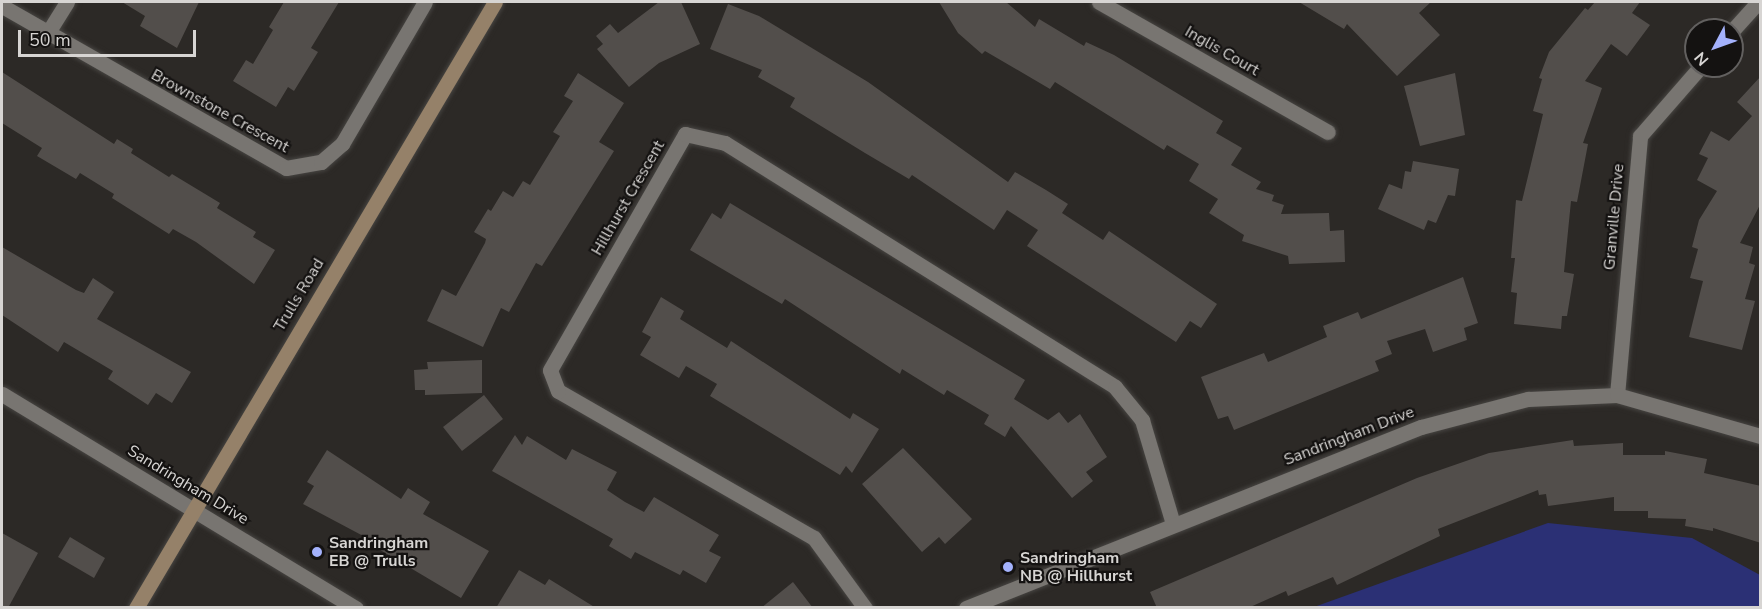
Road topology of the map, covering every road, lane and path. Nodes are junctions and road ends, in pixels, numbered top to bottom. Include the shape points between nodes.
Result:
1 (67, 2) edge
2 (425, 2) edge
3 (495, 2) edge
4 (1099, 2) edge
5 (1758, 2) edge
6 (2, 6) edge
7 (1744, 18) edge
8 (47, 34) junction
9 (1691, 78) edge
10 (1328, 132) dead end
11 (2, 394) edge
12 (1617, 395) junction
13 (1761, 436) edge
14 (192, 509) junction
15 (1173, 525) junction
16 (136, 608) edge
17 (356, 608) edge
18 (865, 608) edge
19 (966, 608) edge

1 - 8 street
2 - 8 street, Brownstone Crescent via 342,144 321,162 285,168
3 - 14 street, Trulls Road
4 - 10 street, Inglis Court
5 - 7 street
6 - 8 street, Brownstone Crescent
9 - 12 street, Granville Drive via 1640,136
11 - 14 street, Sandringham Drive
12 - 13 street, Sandringham Drive
12 - 15 street, Sandringham Drive via 1528,399 1421,427
14 - 16 street, Trulls Road
14 - 17 street, Sandringham Drive
15 - 18 street, Hillhurst Crescent via 1142,420 1115,387 725,143 685,134 550,370 558,391 813,538
15 - 19 street, Sandringham Drive

